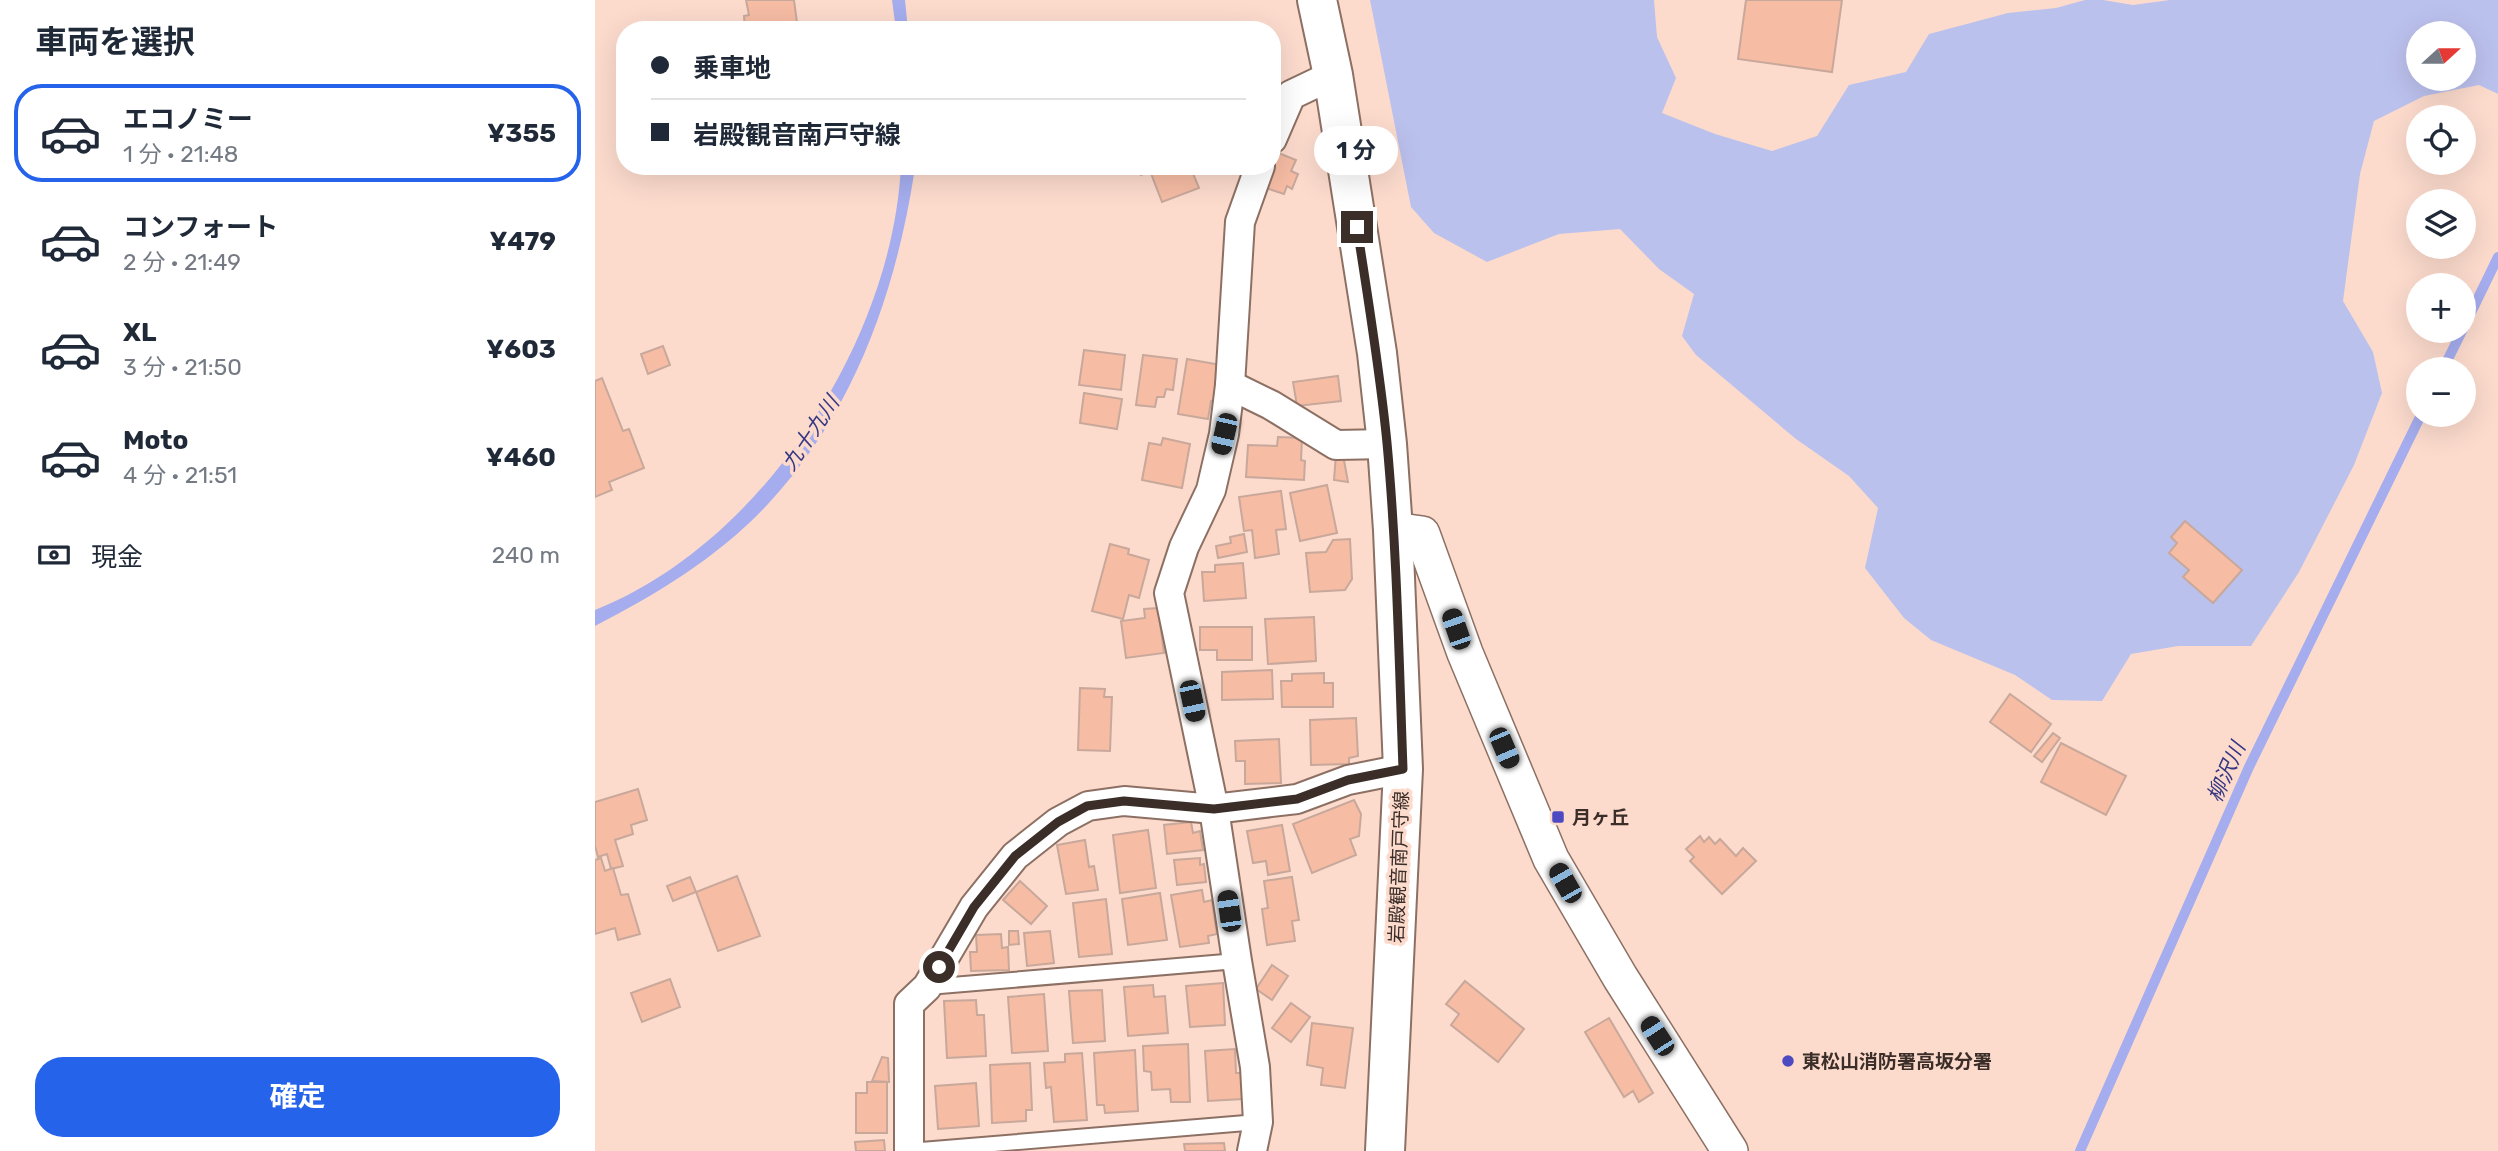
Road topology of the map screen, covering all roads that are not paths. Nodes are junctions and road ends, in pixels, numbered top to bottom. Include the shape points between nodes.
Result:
1 (1317, 0) edge
2 (1333, 75) junction
3 (1281, 118) edge
4 (1257, 175) edge
5 (1230, 385) junction
6 (1387, 444) junction
7 (1393, 530) junction
8 (1403, 769) junction
9 (1214, 809) junction
10 (1237, 961) junction
11 (927, 987) junction
12 (1258, 1122) junction
13 (909, 1151) edge
14 (1252, 1151) edge
15 (1385, 1151) edge
16 (1730, 1151) edge

1 - 2 main road, 岩殿観音南戸守線
2 - 3 street via 1291,95
2 - 6 main road, 岩殿観音南戸守線
4 - 5 street via 1240,222
5 - 6 street via 1336,445
5 - 9 street via 1211,490 1184,547 1170,593
6 - 7 main road, 岩殿観音南戸守線
7 - 8 main road, 岩殿観音南戸守線
7 - 16 street via 1422,534 1465,653 1551,859
8 - 9 street via 1348,780 1297,799
8 - 15 main road, 岩殿観音南戸守線
9 - 10 street
9 - 11 street via 1124,801 1087,806 1058,822 1015,856 974,907
10 - 11 lane
10 - 12 street via 1255,1067
11 - 13 street via 909,1004
12 - 13 lane
12 - 14 street

